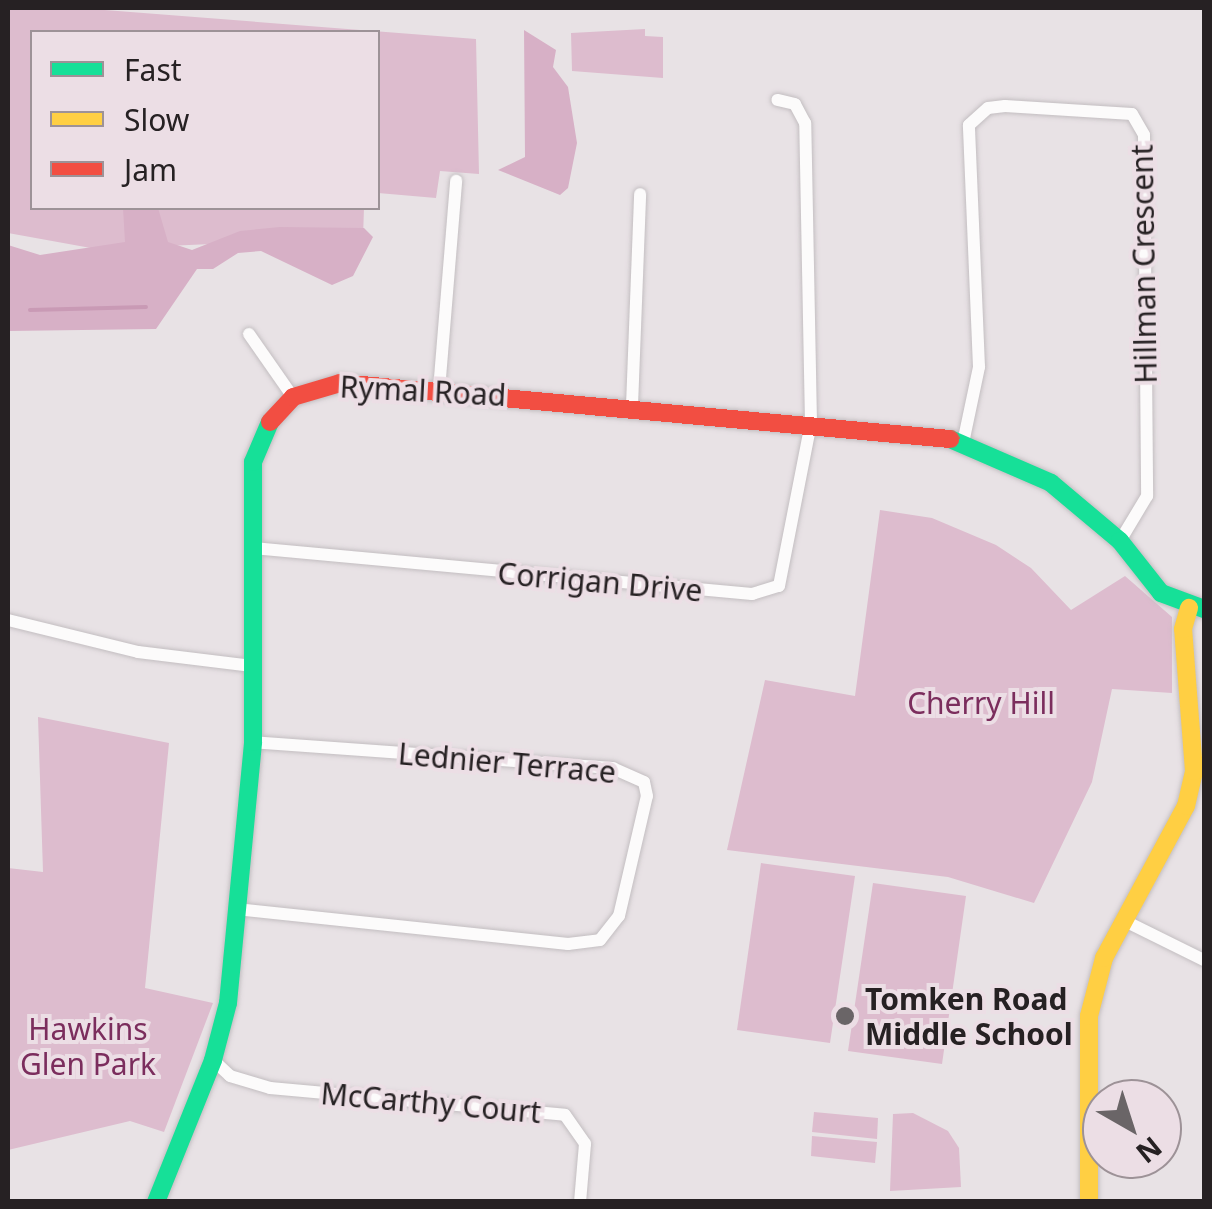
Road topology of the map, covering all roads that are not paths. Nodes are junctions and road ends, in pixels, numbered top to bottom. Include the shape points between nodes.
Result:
1 (777, 100) dead end
2 (456, 180) dead end
3 (640, 194) dead end
4 (249, 334) dead end
5 (439, 390) junction
6 (293, 397) junction
7 (632, 406) junction
8 (811, 422) junction
9 (963, 442) junction
10 (1120, 541) junction
11 (254, 548) junction
12 (1197, 608) edge
13 (8, 620) edge
14 (252, 666) junction
15 (253, 742) junction
16 (1198, 792) edge
17 (236, 909) junction
18 (1123, 920) junction
19 (1204, 960) edge
20 (213, 1060) junction
21 (156, 1202) edge
22 (580, 1202) edge
23 (1088, 1202) edge

1 - 8 street via 795,104 806,123
2 - 5 street
3 - 7 street
4 - 6 street
5 - 6 street, Rymal Road via 340,383
5 - 7 street, Rymal Road
6 - 11 street via 256,446
7 - 8 street, Rymal Road
8 - 9 street, Rymal Road
8 - 11 street, Corrigan Drive via 786,568 772,592
9 - 10 street, Rymal Road via 1052,483
9 - 10 street, Hillman Crescent via 978,367 969,125 988,108 1005,106 1132,114 1144,135 1147,496
10 - 12 street, Rymal Road via 1160,594
11 - 14 street
12 - 16 street via 1183,630
13 - 14 street via 138,652
14 - 15 street
15 - 17 street
15 - 17 street, Lednier Terrace via 612,768 644,782 648,796 618,916 600,940 550,942
16 - 18 street
17 - 20 street via 228,1003
18 - 19 street
18 - 23 street via 1104,958 1089,1016
20 - 21 street
20 - 22 street, McCarthy Court via 230,1076 270,1088 565,1115 585,1144

